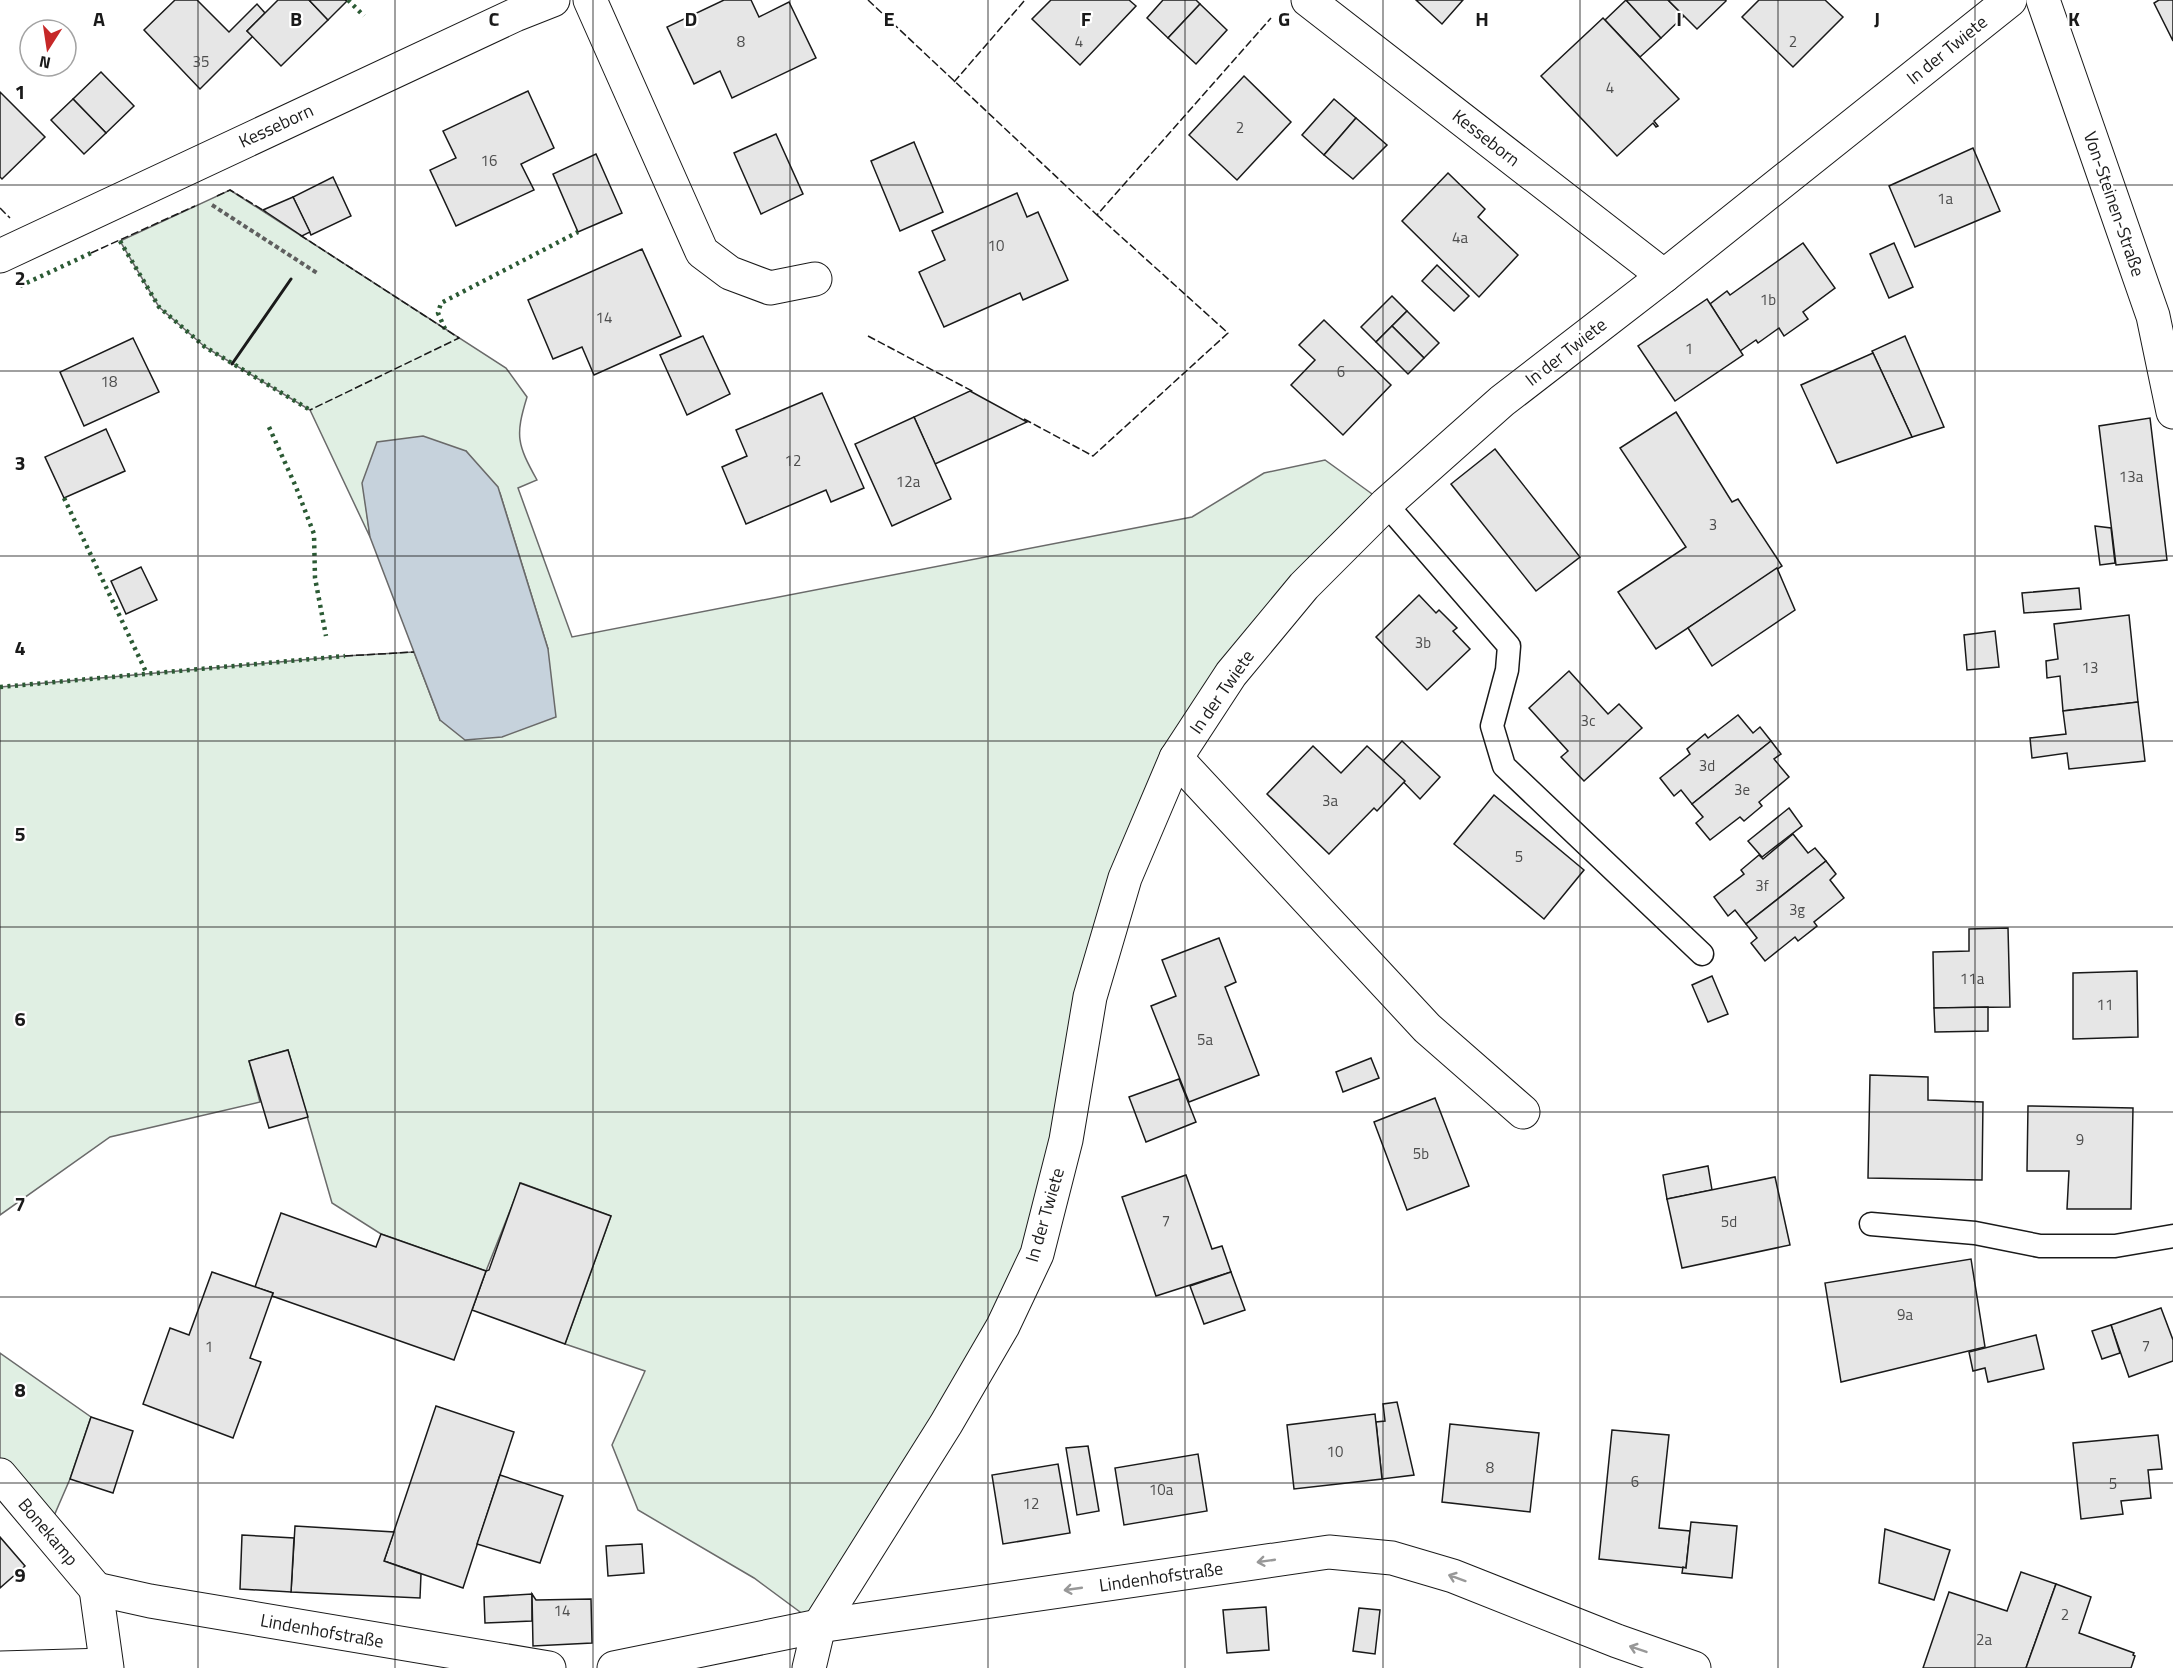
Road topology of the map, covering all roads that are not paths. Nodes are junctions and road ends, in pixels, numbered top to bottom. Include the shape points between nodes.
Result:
1 (553, 0) edge
2 (590, 0) edge
3 (1308, 0) edge
4 (2010, 0) edge
5 (2043, 0) edge
6 (0, 256) edge
7 (1664, 276) junction
8 (815, 279) dead end
9 (2173, 412) edge
10 (1386, 504) junction
11 (1176, 758) junction
12 (1702, 954) dead end
13 (1523, 1112) dead end
14 (1871, 1224) dead end
15 (2173, 1236) edge
16 (0, 1475) edge
17 (96, 1589) junction
18 (819, 1626) junction
19 (106, 1667) edge
20 (0, 1668) edge
21 (549, 1668) edge
22 (614, 1668) edge
23 (809, 1668) edge
24 (1694, 1668) edge

1 - 6 street, Kesseborn
2 - 8 street via 702,252 730,273 770,288
3 - 7 street, Kesseborn
4 - 7 street, In der Twiete
5 - 9 street, Von-Steinen-Straße via 2153,316
7 - 10 street, In der Twiete via 1502,401
10 - 11 street, In der Twiete via 1304,586 1231,674
10 - 12 lane via 1509,646 1507,670 1492,726 1504,766
11 - 13 street via 1427,1028
11 - 18 street, In der Twiete via 1125,878 1090,997 1066,1140 1037,1254 1003,1326 946,1424
14 - 15 lane via 1975,1233 2040,1246 2115,1246
16 - 17 street, Bonekamp
17 - 19 street
17 - 21 street, Lindenhofstraße
18 - 22 street, Lindenhofstraße
18 - 23 street, In der Twiete
24 -> 18 street, Lindenhofstraße via 1453,1576 1392,1558 1329,1552
19 - 20 street

